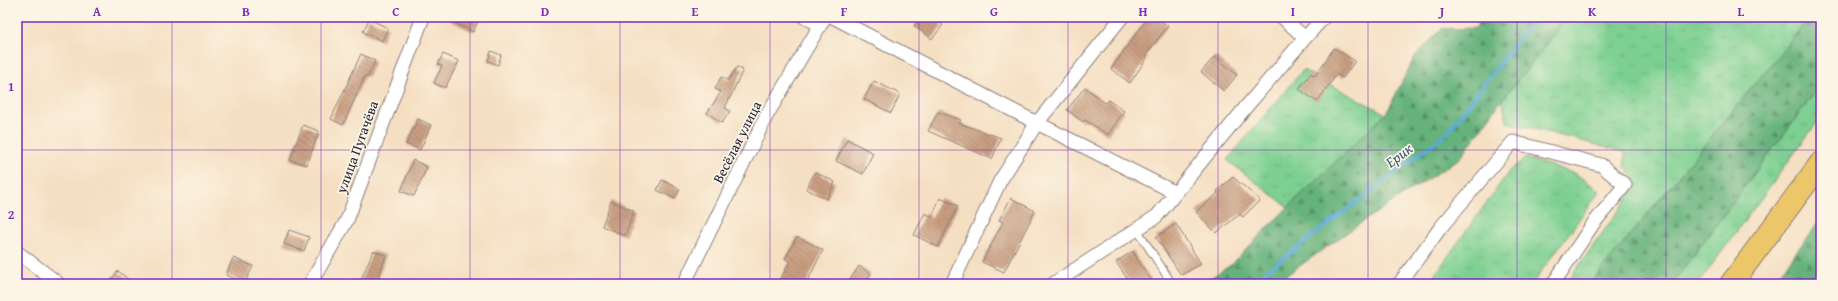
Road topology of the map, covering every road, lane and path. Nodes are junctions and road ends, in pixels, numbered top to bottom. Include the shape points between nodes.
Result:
1 (423, 17) edge
2 (804, 17) edge
3 (833, 17) edge
4 (1122, 17) edge
5 (1282, 17) edge
6 (1324, 17) edge
7 (822, 21) edge
8 (1305, 38) junction
9 (1037, 123) junction
10 (1821, 163) edge
11 (1176, 192) junction
12 (1136, 228) junction
13 (17, 252) edge
14 (1169, 279) dead end
15 (59, 284) edge
16 (310, 284) edge
17 (684, 284) edge
18 (952, 284) edge
19 (1054, 284) edge
20 (1399, 284) edge
21 (1553, 284) edge
22 (1731, 284) edge

1 - 16 street, улица Пугачёва via 347,220
2 - 7 street
3 - 9 street
4 - 9 street
5 - 8 street
6 - 8 street
7 - 17 street, Весёлая улица via 767,115
8 - 11 street
9 - 11 street
9 - 18 street via 1000,181
10 - 22 highway
11 - 12 street via 1157,216
12 - 14 lane
12 - 19 street
13 - 15 street
20 - 21 street via 1441,226 1513,142 1601,165 1625,185 1593,224

